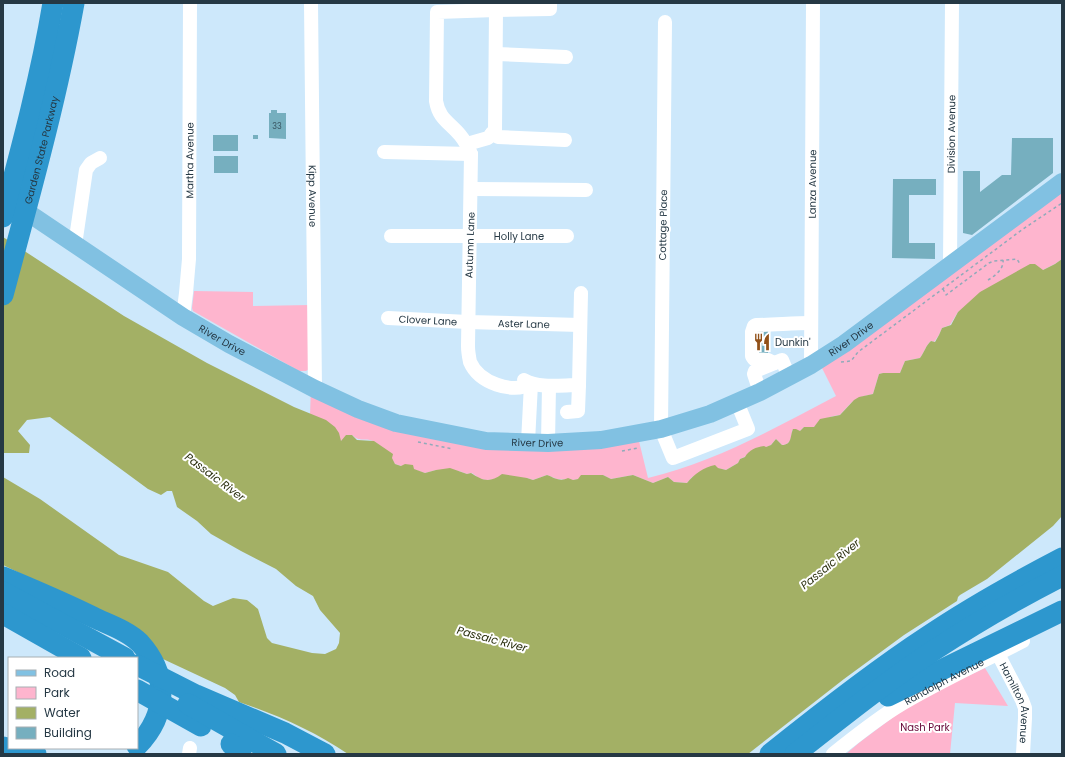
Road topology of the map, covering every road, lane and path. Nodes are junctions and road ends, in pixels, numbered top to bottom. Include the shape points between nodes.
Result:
1 (53, 3) edge
2 (74, 3) edge
3 (190, 3) edge
4 (311, 3) edge
5 (550, 3) edge
6 (813, 3) edge
7 (952, 3) edge
8 (493, 6) edge
9 (453, 7) edge
10 (665, 22) dead end
11 (496, 54) junction
12 (566, 57) dead end
13 (492, 132) junction
14 (565, 140) dead end
15 (469, 149) junction
16 (384, 152) dead end
17 (100, 158) dead end
18 (23, 179) junction
19 (1062, 182) edge
20 (472, 188) junction
21 (586, 190) dead end
22 (3, 196) edge
23 (1062, 203) edge
24 (3, 217) edge
25 (391, 236) dead end
26 (471, 236) junction
27 (567, 236) dead end
28 (75, 245) junction
29 (1003, 260) junction
30 (1020, 264) dead end
31 (950, 265) junction
32 (988, 280) dead end
33 (943, 289) junction
34 (581, 293) dead end
35 (3, 295) edge
36 (183, 317) junction
37 (388, 318) dead end
38 (468, 322) junction
39 (811, 323) junction
40 (580, 325) junction
41 (841, 362) dead end
42 (774, 363) junction
43 (811, 365) junction
44 (789, 377) junction
45 (531, 384) junction
46 (579, 384) junction
47 (549, 386) junction
48 (315, 389) junction
49 (760, 392) junction
50 (737, 402) junction
51 (567, 412) dead end
52 (661, 429) junction
53 (418, 442) dead end
54 (528, 442) junction
55 (548, 443) junction
56 (641, 448) dead end
57 (458, 450) dead end
58 (620, 451) dead end
59 (1062, 558) edge
60 (1062, 576) edge
61 (3, 577) edge
62 (7, 601) edge
63 (1062, 611) edge
64 (1062, 622) edge
65 (998, 654) junction
66 (80, 657) edge
67 (107, 657) edge
68 (123, 657) edge
69 (138, 666) edge
70 (138, 676) edge
71 (138, 691) edge
72 (138, 744) edge
73 (12, 749) edge
74 (236, 749) edge
75 (319, 751) edge
76 (36, 754) edge
77 (250, 754) edge
78 (276, 754) edge
79 (770, 754) edge
80 (795, 754) edge
81 (801, 754) edge
82 (833, 754) edge
83 (1023, 754) edge

1 - 18 highway, Garden State Parkway
2 - 18 highway, Garden State Parkway via 65,51
3 - 36 street, Martha Avenue via 189,259
4 - 48 street, Kipp Avenue
5 - 8 street via 550,9
6 - 39 street, Lanza Avenue
7 - 31 street, Division Avenue
8 - 9 street
8 - 11 street
9 - 15 street via 437,12 436,66 429,91 443,119 459,134
10 - 52 street, Cottage Place
11 - 12 street
11 - 13 street via 495,130
13 - 14 street via 498,137
13 - 15 street via 488,138
15 - 16 street
15 - 20 street, Autumn Lane
17 - 28 street via 91,162 86,170
18 - 24 highway, Garden State Parkway
18 - 35 highway, Garden State Parkway
19 - 31 main road, River Drive
20 - 21 street
20 - 26 street, Autumn Lane
22 - 28 main road, River Drive
23 - 33 path
25 - 26 street, Holly Lane
26 - 27 street, Holly Lane
26 - 38 street, Autumn Lane
28 - 36 main road, River Drive
29 - 30 path via 1017,259
29 - 32 path via 1004,263 996,275
29 - 33 path via 989,263 946,295
31 - 43 main road, River Drive via 844,344
33 - 41 path via 858,352 851,361
34 - 40 street
36 - 48 main road, River Drive
37 - 38 street, Clover Lane
38 - 40 street, Aster Lane
38 - 45 street, Autumn Lane via 468,346 482,365 495,374
39 - 42 street via 754,326 752,356 754,359
39 - 43 street, Lanza Avenue
40 - 46 street
42 - 44 street via 782,360
42 - 49 street via 754,372
43 - 44 main road, River Drive
44 - 49 main road, River Drive
45 - 47 street, Autumn Lane
45 - 54 street
46 - 47 street, Autumn Lane
46 - 51 street via 578,411
47 - 55 street
48 - 54 main road, River Drive via 396,423 486,441
49 - 50 main road, River Drive
50 - 52 main road, River Drive via 710,414
50 - 52 street via 748,429 673,458
52 - 55 main road, River Drive via 601,440
53 - 57 path
54 - 55 main road, River Drive
56 - 58 path
59 - 79 highway via 927,636 869,677
60 - 80 highway via 935,649
61 - 72 highway via 122,630 139,642 157,670 161,702 157,720
62 - 66 highway
62 - 67 highway
62 - 68 highway
63 - 81 highway via 890,694
64 - 65 street, Randolph Avenue
65 - 82 street, Randolph Avenue via 895,708
65 - 83 street, Hamilton Avenue via 1022,700
69 - 75 highway
70 - 78 highway
71 - 74 highway
73 - 76 highway
74 - 77 highway

